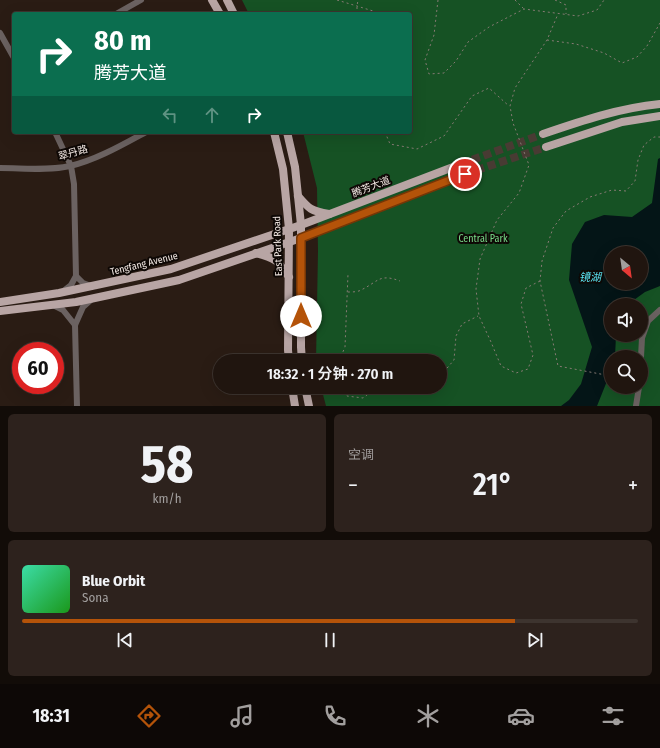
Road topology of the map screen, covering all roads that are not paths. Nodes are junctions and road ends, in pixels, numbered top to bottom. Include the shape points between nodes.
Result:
1 (141, 0) edge
2 (212, 0) edge
3 (227, 0) edge
4 (120, 12) edge
5 (219, 12) edge
6 (233, 12) edge
7 (0, 33) edge
8 (12, 54) edge
9 (660, 104) edge
10 (660, 116) edge
11 (56, 134) edge
12 (142, 134) edge
13 (274, 134) edge
14 (287, 134) edge
15 (542, 134) tunnel mouth
16 (546, 147) tunnel mouth
17 (461, 164) tunnel mouth
18 (71, 166) junction
19 (0, 168) edge
20 (465, 174) tunnel mouth
21 (298, 196) junction
22 (330, 214) junction
23 (301, 225) junction
24 (289, 229) junction
25 (301, 238) junction
26 (290, 242) junction
27 (256, 253) junction
28 (76, 276) junction
29 (289, 278) junction
30 (93, 287) junction
31 (59, 293) junction
32 (92, 298) junction
33 (0, 302) edge
34 (53, 305) junction
35 (660, 310) edge
36 (0, 311) edge
37 (75, 325) junction
38 (641, 350) edge
39 (289, 354) edge
40 (302, 354) edge
41 (293, 394) edge
42 (307, 394) edge
43 (638, 394) edge
44 (77, 406) edge
45 (295, 406) edge
46 (309, 406) edge
47 (636, 406) edge

1 - 4 street
2 - 5 main road
3 - 6 main road
7 - 8 street
9 - 15 main road via 598,115
10 - 16 main road via 622,122
11 - 18 street
12 - 18 street, 翠丹路 via 114,149
13 - 24 main road, East Park Road via 283,169
14 - 21 main road
17 - 22 main road, 腾芳大道
18 - 19 street, 翠丹路
18 - 28 street via 74,184
20 - 25 main road
21 - 22 main road via 315,212
21 - 23 main road
22 - 23 main road, 腾芳大道
23 - 24 main road, 腾芳大道
23 - 25 main road
24 - 26 main road, East Park Road
24 - 30 main road, Tengfang Avenue via 171,269
25 - 26 main road
25 - 40 main road
26 - 27 main road
26 - 29 main road, East Park Road
27 - 29 main road via 271,257 279,263
27 - 32 main road via 178,280
28 - 30 street via 83,283
28 - 31 street via 71,285
29 - 39 main road, East Park Road
30 - 31 main road, Tengfang Avenue
31 - 33 main road, Tengfang Avenue
32 - 34 main road
32 - 37 street
34 - 36 main road
34 - 37 street via 63,310
35 - 38 street via 648,321 642,338
37 - 44 street
41 - 45 main road
42 - 46 main road
43 - 47 street

